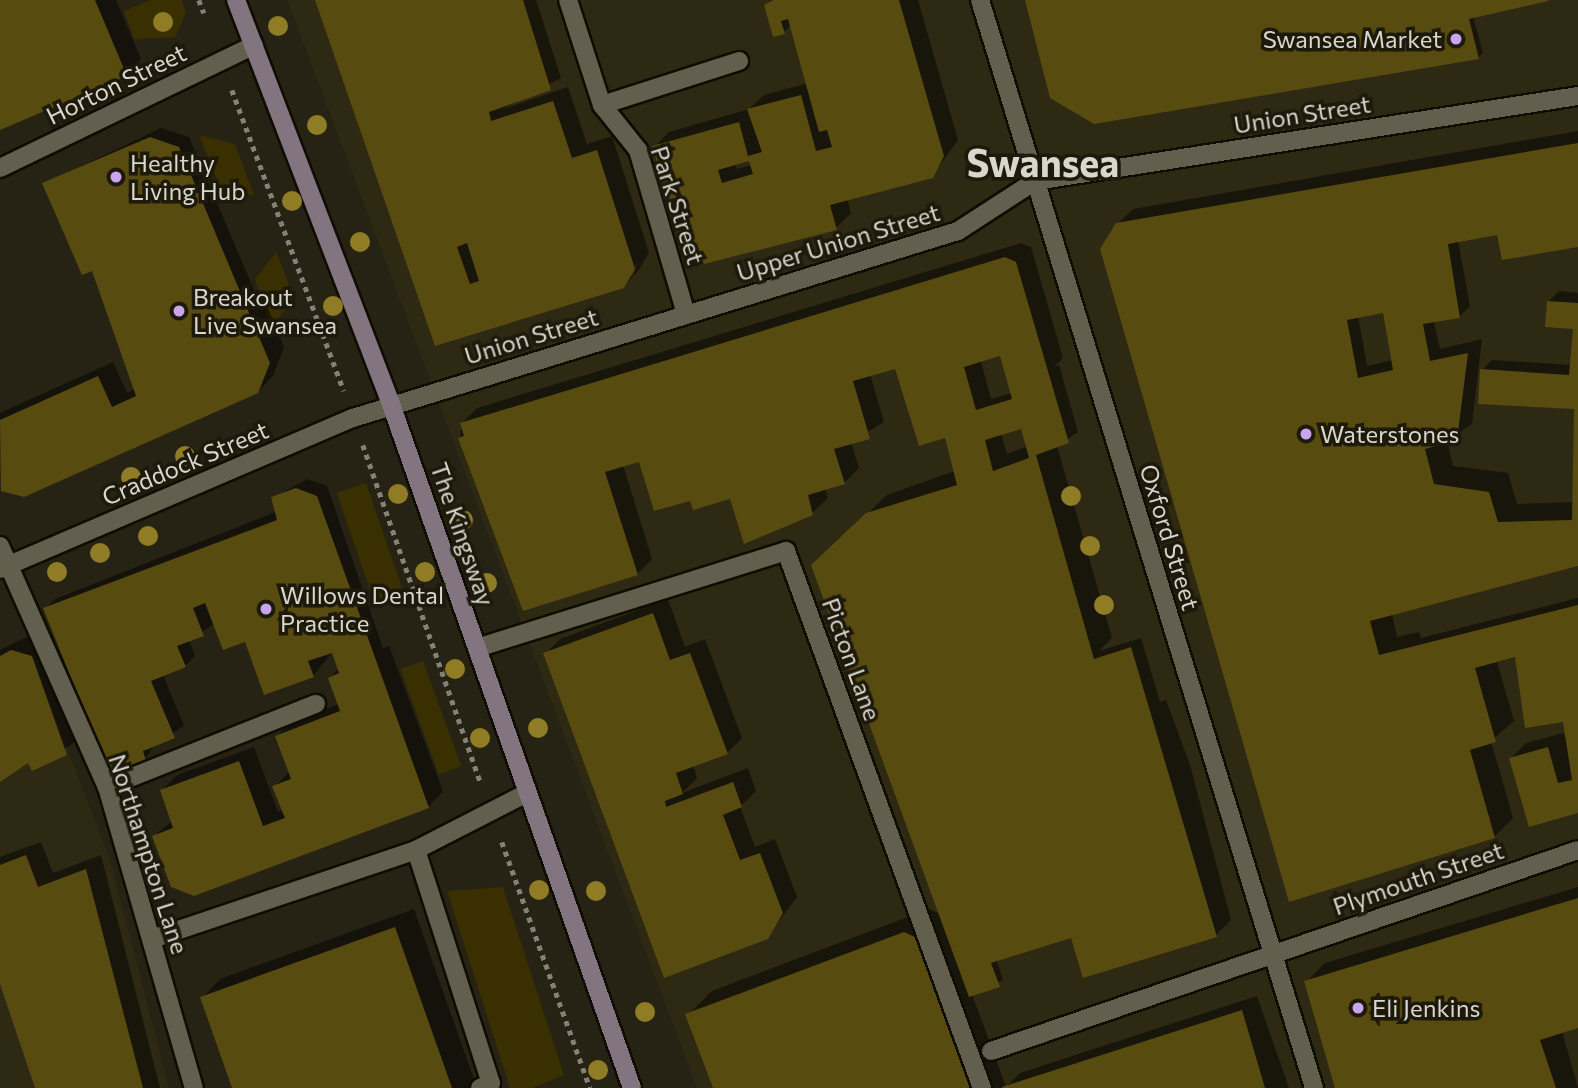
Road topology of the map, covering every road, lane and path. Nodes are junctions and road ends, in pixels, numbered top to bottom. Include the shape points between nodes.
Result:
1 (199, 0) edge
2 (236, 0) edge
3 (568, 0) edge
4 (980, 0) edge
5 (254, 45) junction
6 (222, 60) junction
7 (740, 61) dead end
8 (1578, 96) edge
9 (601, 105) junction
10 (0, 167) edge
11 (1035, 181) junction
12 (686, 314) junction
13 (392, 407) junction
14 (354, 418) junction
15 (0, 547) edge
16 (4, 567) edge
17 (477, 648) junction
18 (316, 704) dead end
19 (107, 787) junction
20 (527, 793) junction
21 (490, 810) junction
22 (415, 850) junction
23 (1578, 850) edge
24 (152, 939) junction
25 (1273, 953) junction
26 (991, 1051) dead end
27 (194, 1088) edge
28 (480, 1088) edge
29 (590, 1088) edge
30 (632, 1088) edge
31 (982, 1088) edge
32 (1314, 1088) edge

1 - 6 path
2 - 5 street, The Kingsway
3 - 9 street, Park Street
4 - 11 street, Oxford Street
5 - 6 street, Horton Street
5 - 13 street, The Kingsway
6 - 10 street, Horton Street
6 - 14 path
7 - 9 street
8 - 11 street, Union Street
9 - 12 street, Park Street via 638,150
11 - 12 street, Upper Union Street via 958,231
11 - 25 street, Oxford Street
12 - 13 street, Union Street
13 - 14 street, Craddock Street
13 - 17 street, The Kingsway
14 - 16 street, Craddock Street
14 - 21 path
15 - 16 street, Northampton Lane
16 - 19 street, Northampton Lane
17 - 20 street, The Kingsway
17 - 31 street, Picton Lane via 786,551
18 - 19 street
19 - 24 street, Northampton Lane
20 - 21 street
20 - 30 street, The Kingsway
21 - 22 street
21 - 29 path
22 - 24 street
22 - 28 street via 491,1083
23 - 25 street, Plymouth Street
24 - 27 street, Northampton Lane
25 - 26 street, Plymouth Street
25 - 32 street, Oxford Street

